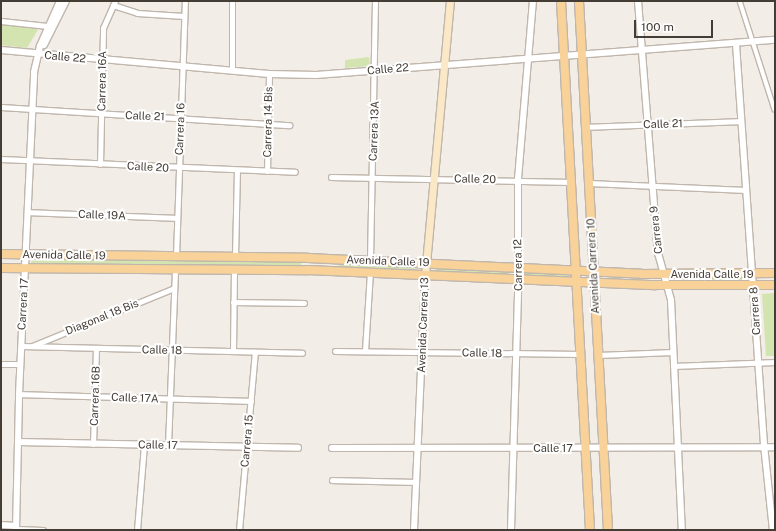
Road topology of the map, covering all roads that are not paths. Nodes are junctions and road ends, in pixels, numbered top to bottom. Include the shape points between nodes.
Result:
1 (60, 1) edge
2 (66, 1) edge
3 (185, 1) edge
4 (232, 1) edge
5 (376, 1) edge
6 (450, 1) edge
7 (533, 1) edge
8 (561, 1) edge
9 (579, 1) edge
10 (638, 1) edge
11 (740, 1) edge
12 (114, 3) edge
13 (184, 16) junction
14 (1, 21) edge
15 (48, 26) junction
16 (775, 40) edge
17 (754, 42) junction
18 (736, 44) junction
19 (1, 50) edge
20 (642, 52) junction
21 (37, 54) junction
22 (581, 55) junction
23 (564, 56) junction
24 (528, 58) junction
25 (102, 60) junction
26 (444, 64) junction
27 (182, 66) junction
28 (232, 70) junction
29 (376, 70) junction
30 (269, 74) junction
31 (1, 107) edge
32 (32, 109) junction
33 (775, 110) edge
34 (102, 115) junction
35 (180, 118) junction
36 (741, 121) junction
37 (268, 124) junction
38 (289, 125) dead end
39 (648, 125) junction
40 (585, 127) junction
41 (1, 159) edge
42 (29, 161) junction
43 (100, 164) junction
44 (179, 168) junction
45 (237, 171) junction
46 (268, 171) junction
47 (295, 172) dead end
48 (332, 177) dead end
49 (373, 177) junction
50 (432, 178) junction
51 (518, 179) junction
52 (570, 182) junction
53 (589, 183) junction
54 (652, 186) junction
55 (746, 190) junction
56 (27, 212) junction
57 (177, 218) junction
58 (1, 254) edge
59 (25, 254) junction
60 (176, 256) junction
61 (235, 257) junction
62 (370, 260) junction
63 (425, 262) junction
64 (517, 267) junction
65 (1, 268) edge
66 (24, 269) junction
67 (575, 269) junction
68 (175, 270) junction
69 (234, 270) junction
70 (594, 270) junction
71 (370, 272) junction
72 (775, 273) edge
73 (663, 274) junction
74 (752, 274) junction
75 (425, 275) junction
76 (518, 279) junction
77 (576, 282) junction
78 (594, 282) junction
79 (667, 285) junction
80 (753, 285) junction
81 (775, 285) edge
82 (174, 288) junction
83 (234, 302) junction
84 (304, 303) dead end
85 (21, 346) junction
86 (30, 347) junction
87 (96, 348) junction
88 (172, 350) junction
89 (233, 351) junction
90 (335, 351) dead end
91 (365, 351) junction
92 (255, 352) junction
93 (422, 352) junction
94 (673, 352) junction
95 (302, 353) dead end
96 (517, 353) junction
97 (580, 354) junction
98 (598, 355) junction
99 (775, 362) edge
100 (759, 363) junction
101 (1, 364) edge
102 (20, 364) junction
103 (673, 366) junction
104 (19, 394) junction
105 (95, 396) junction
106 (170, 398) junction
107 (251, 401) junction
108 (18, 442) junction
109 (93, 444) junction
110 (144, 445) junction
111 (168, 445) junction
112 (247, 447) junction
113 (677, 447) junction
114 (765, 447) junction
115 (775, 447) edge
116 (298, 448) dead end
117 (332, 448) dead end
118 (514, 448) junction
119 (585, 448) junction
120 (417, 449) junction
121 (604, 449) junction
122 (332, 480) dead end
123 (415, 482) junction
124 (1, 525) edge
125 (16, 528) edge
126 (1, 529) edge
127 (43, 530) edge
128 (137, 530) edge
129 (239, 530) edge
130 (414, 530) edge
131 (511, 530) edge
132 (590, 530) edge
133 (608, 530) edge
134 (682, 530) edge
135 (773, 530) edge

1 - 15 street, Carrera 17
2 - 21 street, Carrera 17
3 - 13 street, Carrera 16
4 - 28 street
5 - 29 street, Carrera 13A
6 - 26 main road, Avenida Carrera 13
7 - 24 street, Carrera 12
8 - 23 main road, Avenida Carrera 10
9 - 22 main road, Avenida Carrera 10
10 - 20 street, Carrera 9
11 - 17 street
12 - 13 street via 137,13
12 - 25 street, Carrera 16A via 103,28
13 - 27 street, Carrera 16
14 - 15 street
15 - 21 street, Carrera 17
16 - 17 street, Calle 22
17 - 18 street, Calle 22
17 - 33 street
18 - 20 street, Calle 22
18 - 36 street, Carrera 8
19 - 21 street, Calle 22
20 - 22 street, Calle 22
20 - 39 street, Carrera 9
21 - 25 street, Calle 22
21 - 32 street, Carrera 17
22 - 23 street, Calle 22
22 - 40 main road, Avenida Carrera 10
23 - 24 street, Calle 22
23 - 52 main road, Avenida Carrera 10
24 - 26 street, Calle 22
24 - 51 street, Carrera 12
25 - 27 street, Calle 22
25 - 34 street, Carrera 16A
26 - 29 street, Calle 22
26 - 50 main road, Avenida Carrera 13
27 - 28 street, Calle 22
27 - 35 street, Carrera 16
28 - 30 street, Calle 22
29 - 30 street, Calle 22 via 316,75
29 - 49 street, Carrera 13A
30 - 37 street, Carrera 14 Bis
31 - 32 street, Calle 21
32 - 34 street, Calle 21
32 - 42 street, Carrera 17
34 - 35 street, Calle 21
34 - 43 street, Carrera 16A
35 - 37 street, Calle 21
35 - 44 street, Carrera 16
36 - 39 street, Calle 21
36 - 55 street, Carrera 8
37 - 38 street, Calle 21
37 - 46 street, Carrera 14 Bis
39 - 40 street, Calle 21
39 - 54 street, Carrera 9
40 - 53 main road, Avenida Carrera 10
41 - 42 street, Calle 20
42 - 43 street, Calle 20
42 - 56 street, Carrera 17
43 - 44 street, Calle 20
44 - 45 street, Calle 20
44 - 57 street, Carrera 16
45 - 46 street, Calle 20
45 - 61 street
46 - 47 street, Calle 20
48 - 49 street, Calle 20
49 - 50 street, Calle 20
49 - 62 street, Carrera 13A
50 - 51 street, Calle 20
50 - 63 main road, Avenida Carrera 13
51 - 52 street, Calle 20
51 - 64 street, Carrera 12
52 - 67 main road, Avenida Carrera 10
53 - 54 street
53 - 70 main road, Avenida Carrera 10
54 - 55 street
54 - 73 street, Carrera 9 via 658,253
55 - 74 street, Carrera 8
56 - 57 street, Calle 19A
56 - 59 street, Carrera 17
57 - 60 street, Carrera 16
58 - 59 main road, Avenida Calle 19
59 - 60 main road, Avenida Calle 19
59 - 66 street, Carrera 17
60 - 61 main road, Avenida Calle 19
61 - 62 main road, Avenida Calle 19
62 - 63 main road, Avenida Calle 19
63 - 64 main road, Avenida Calle 19
63 - 75 main road, Avenida Carrera 13
64 - 67 main road, Avenida Calle 19
64 - 76 street, Carrera 12
65 - 66 main road, Avenida Calle 19
66 - 68 main road, Avenida Calle 19
66 - 85 street, Carrera 17
67 - 70 main road, Avenida Calle 19
67 - 77 main road, Avenida Carrera 10
68 - 69 main road, Avenida Calle 19
68 - 82 street
69 - 71 main road, Avenida Calle 19
69 - 83 street
70 - 73 main road, Avenida Calle 19
70 - 78 main road, Avenida Carrera 10
71 - 75 main road, Avenida Calle 19
71 - 91 street
72 - 74 main road, Avenida Calle 19
73 - 74 main road, Avenida Calle 19
73 - 79 street, Carrera 9
74 - 80 street, Carrera 8
75 - 76 main road, Avenida Calle 19
75 - 93 street, Avenida Carrera 13
76 - 77 main road, Avenida Calle 19
76 - 96 street, Carrera 12
77 - 78 main road, Avenida Calle 19
77 - 97 main road, Avenida Carrera 10
78 - 79 main road, Avenida Calle 19
78 - 98 main road, Avenida Carrera 10
79 - 80 main road, Avenida Calle 19
79 - 94 street, Carrera 9 via 671,300
80 - 81 main road, Avenida Calle 19
80 - 100 street, Carrera 8
82 - 86 street, Diagonal 18 Bis
82 - 88 street
83 - 84 street
83 - 89 street
85 - 86 street, Calle 18
85 - 102 street, Carrera 17
86 - 87 street, Calle 18
87 - 88 street, Calle 18
87 - 105 street, Carrera 16B
88 - 89 street, Calle 18
88 - 106 street
89 - 92 street, Calle 18
90 - 91 street, Calle 18
91 - 93 street, Calle 18
92 - 95 street, Calle 18
92 - 107 street, Carrera 15
93 - 96 street, Calle 18
93 - 120 street, Avenida Carrera 13
94 - 98 street
94 - 103 street, Carrera 9
96 - 97 street, Calle 18
96 - 118 street, Carrera 12
97 - 119 main road, Avenida Carrera 10
98 - 121 main road, Avenida Carrera 10
99 - 100 street
100 - 103 street
100 - 114 street, Carrera 8
101 - 102 street
102 - 104 street, Carrera 17
103 - 113 street, Carrera 9
104 - 105 street, Calle 17A
104 - 108 street, Carrera 17
105 - 106 street, Calle 17A
105 - 109 street, Carrera 16B
106 - 107 street, Calle 17A
106 - 111 street
107 - 112 street, Carrera 15
108 - 109 street, Calle 17
108 - 125 street, Carrera 17
109 - 110 street, Calle 17
110 - 111 street, Calle 17
110 - 128 street
111 - 112 street, Calle 17
112 - 116 street, Calle 17
112 - 129 street, Carrera 15
113 - 114 street, Calle 17
113 - 121 street, Calle 17
113 - 134 street, Carrera 9
114 - 115 street, Calle 17
114 - 135 street, Carrera 8
117 - 120 street, Calle 17
118 - 119 street, Calle 17
118 - 120 street, Calle 17
118 - 131 street, Carrera 12
119 - 121 street, Calle 17
119 - 132 main road, Avenida Carrera 10
120 - 123 street, Avenida Carrera 13
121 - 133 main road, Avenida Carrera 10
122 - 123 street
123 - 130 street, Avenida Carrera 13
124 - 125 street
125 - 126 street
125 - 127 street

